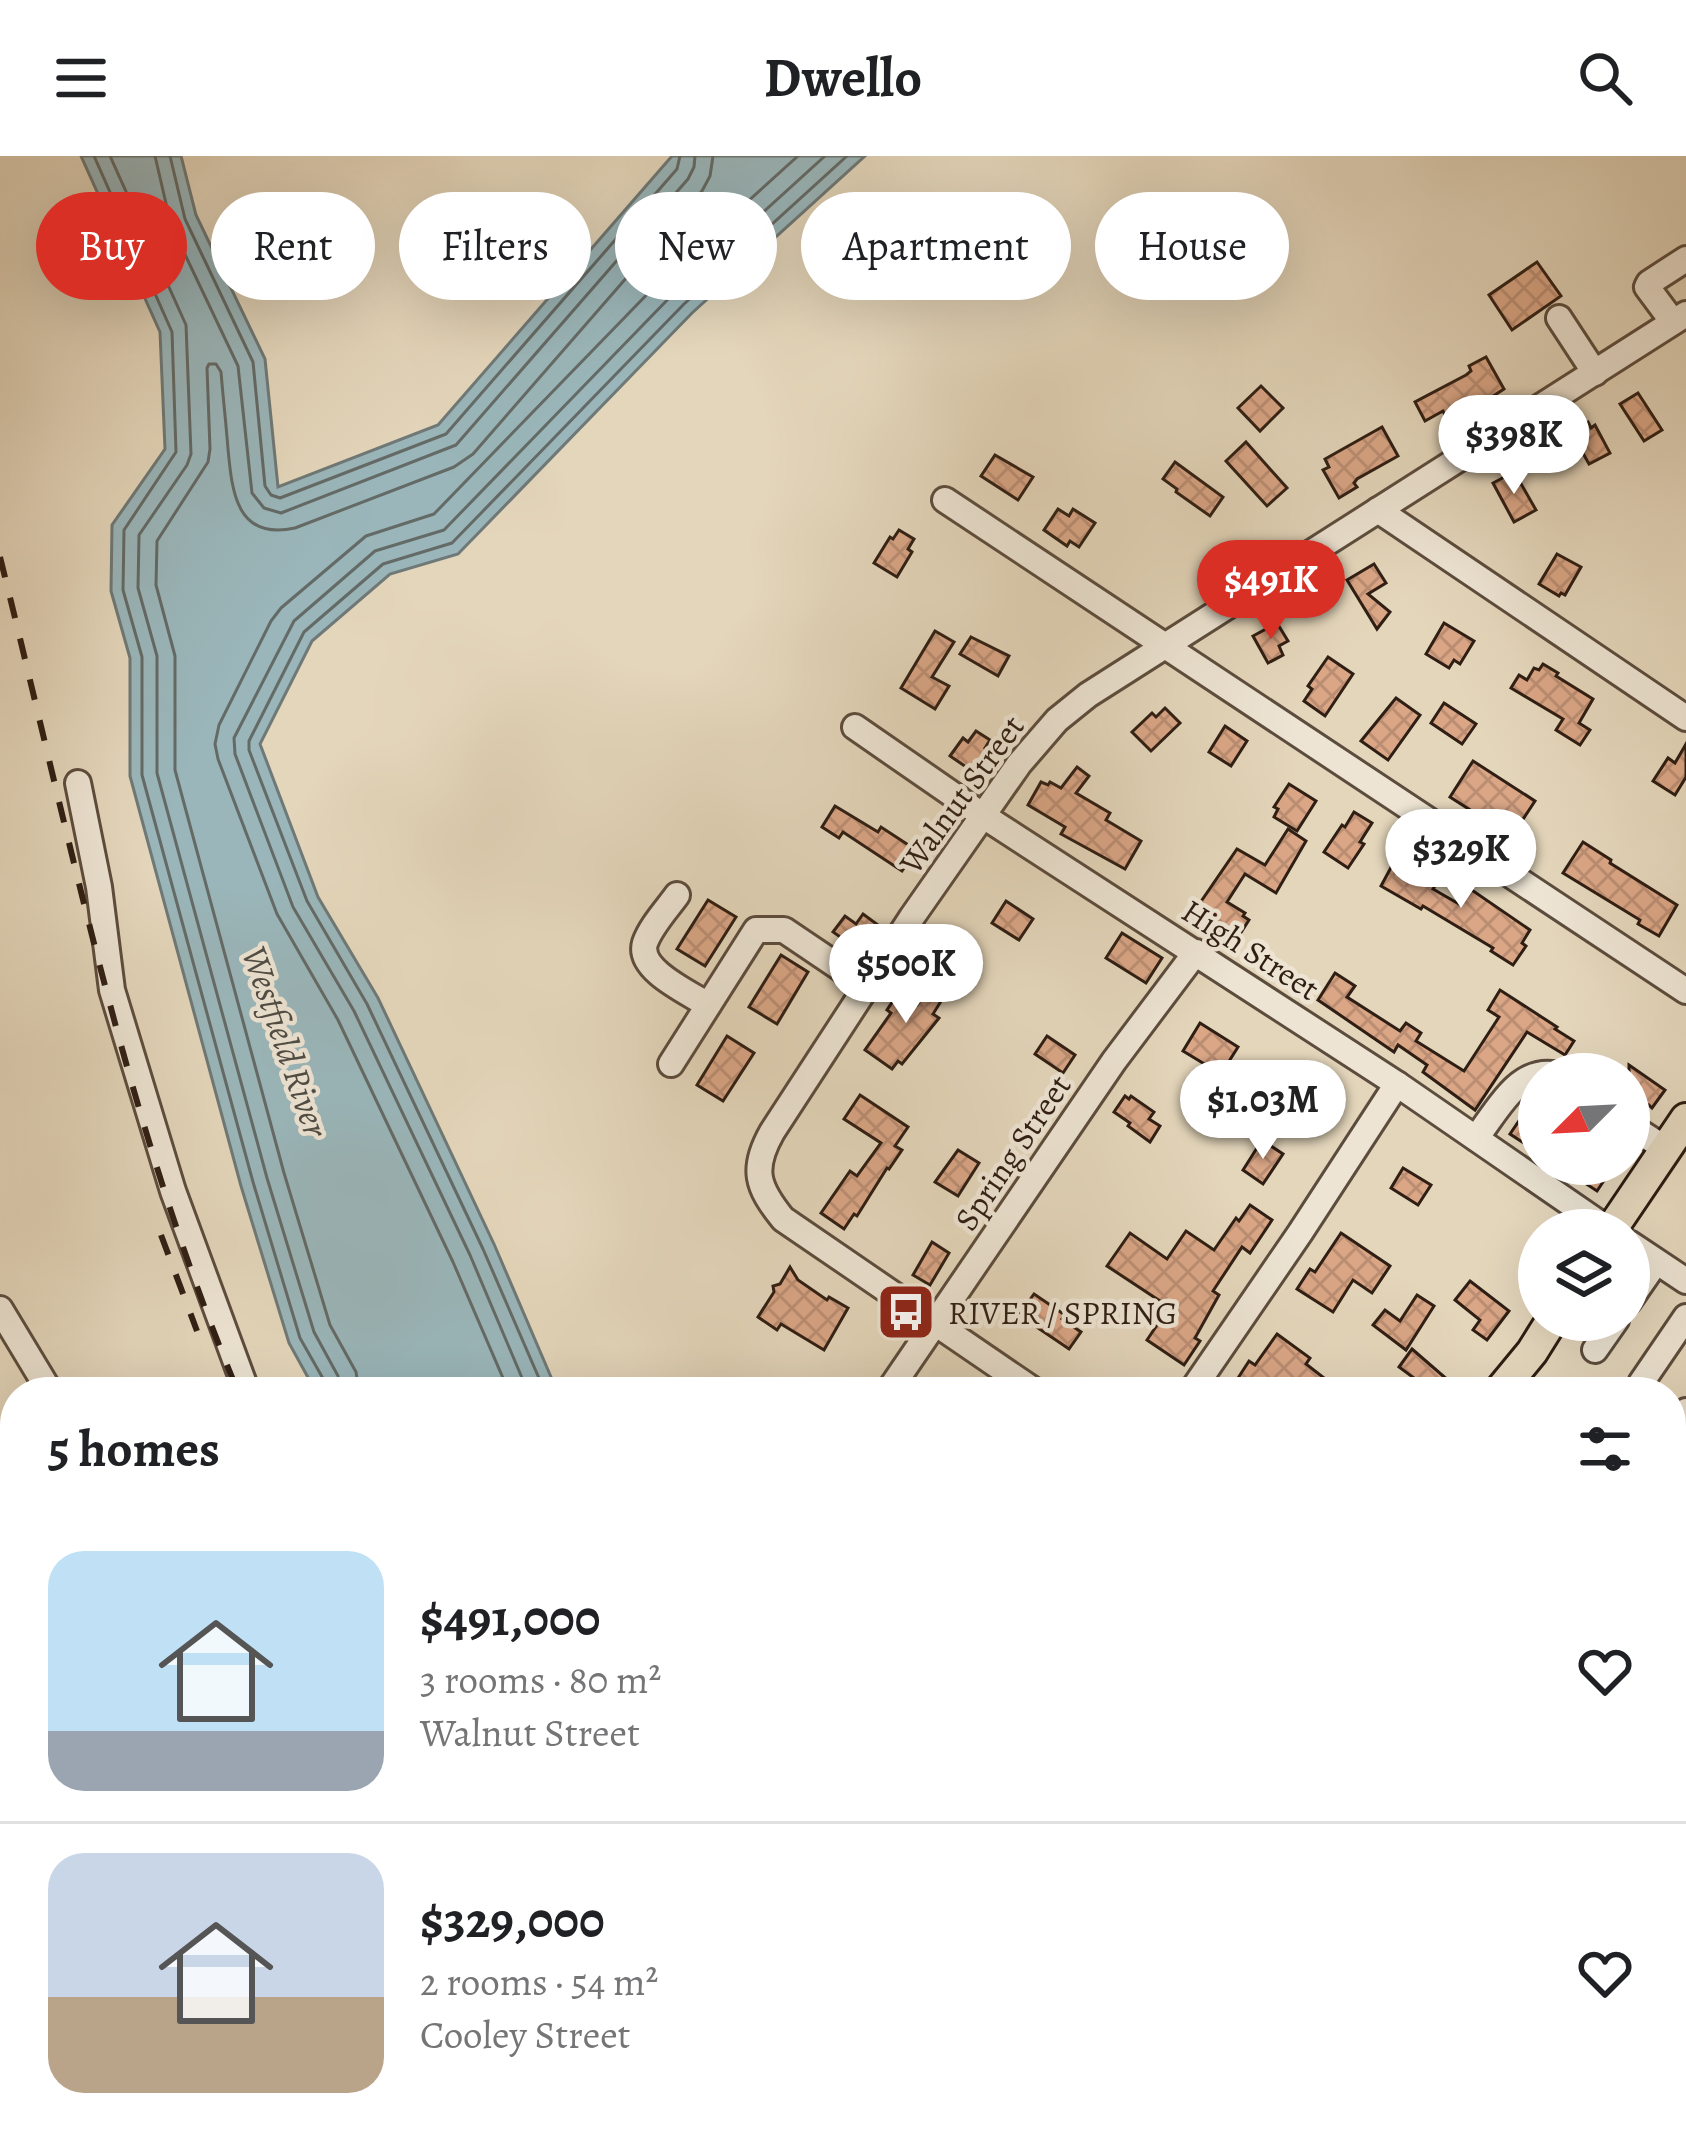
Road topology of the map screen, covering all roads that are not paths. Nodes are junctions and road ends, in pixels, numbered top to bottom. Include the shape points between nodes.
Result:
1 (1686, 259) edge
2 (1558, 318) dead end
3 (1680, 318) edge
4 (1595, 373) junction
5 (945, 500) dead end
6 (1378, 510) junction
7 (1166, 646) junction
8 (1686, 718) edge
9 (855, 727) dead end
10 (78, 783) dead end
11 (985, 817) junction
12 (677, 895) dead end
13 (1196, 952) junction
14 (867, 986) junction
15 (1686, 991) edge
16 (708, 1005) junction
17 (671, 1064) dead end
18 (1518, 1083) edge
19 (1397, 1084) junction
20 (1686, 1119) edge
21 (1476, 1138) junction
22 (1650, 1139) edge
23 (1666, 1149) junction
24 (1579, 1209) edge
25 (1625, 1209) edge
26 (1650, 1258) edge
27 (1656, 1262) junction
28 (1650, 1271) edge
29 (1686, 1281) edge
30 (0, 1309) edge
31 (1686, 1317) edge
32 (935, 1322) junction
33 (1539, 1341) edge
34 (1601, 1341) edge
35 (1595, 1350) dead end
36 (41, 1377) edge
37 (241, 1377) edge
38 (898, 1377) edge
39 (1014, 1377) edge
40 (1201, 1377) edge
41 (1511, 1377) edge
42 (1645, 1377) edge

1 - 3 street via 1647,286
2 - 4 street
3 - 4 street, Walnut Street
4 - 6 street, Walnut Street
5 - 7 street
6 - 7 street, Walnut Street
6 - 8 street
7 - 11 street, Walnut Street via 1058,720
7 - 15 street
9 - 11 street, High Street
10 - 37 street via 112,990 172,1191
11 - 13 street, High Street
11 - 14 street, Walnut Street
12 - 16 street via 649,935 644,959
13 - 19 street, High Street
13 - 32 street, Spring Street
14 - 16 street via 784,930 756,930
14 - 32 street, Walnut Street via 766,1141 759,1178 789,1223
16 - 17 street
18 - 21 street
19 - 21 street, High Street
19 - 40 street
20 - 23 main road
21 - 24 street, High Street
22 - 23 street
23 - 25 main road
26 - 27 street
27 - 28 street
27 - 29 street
30 - 36 street
31 - 42 street
32 - 38 street, Spring Street
32 - 39 street
33 - 41 main road
34 - 35 street

